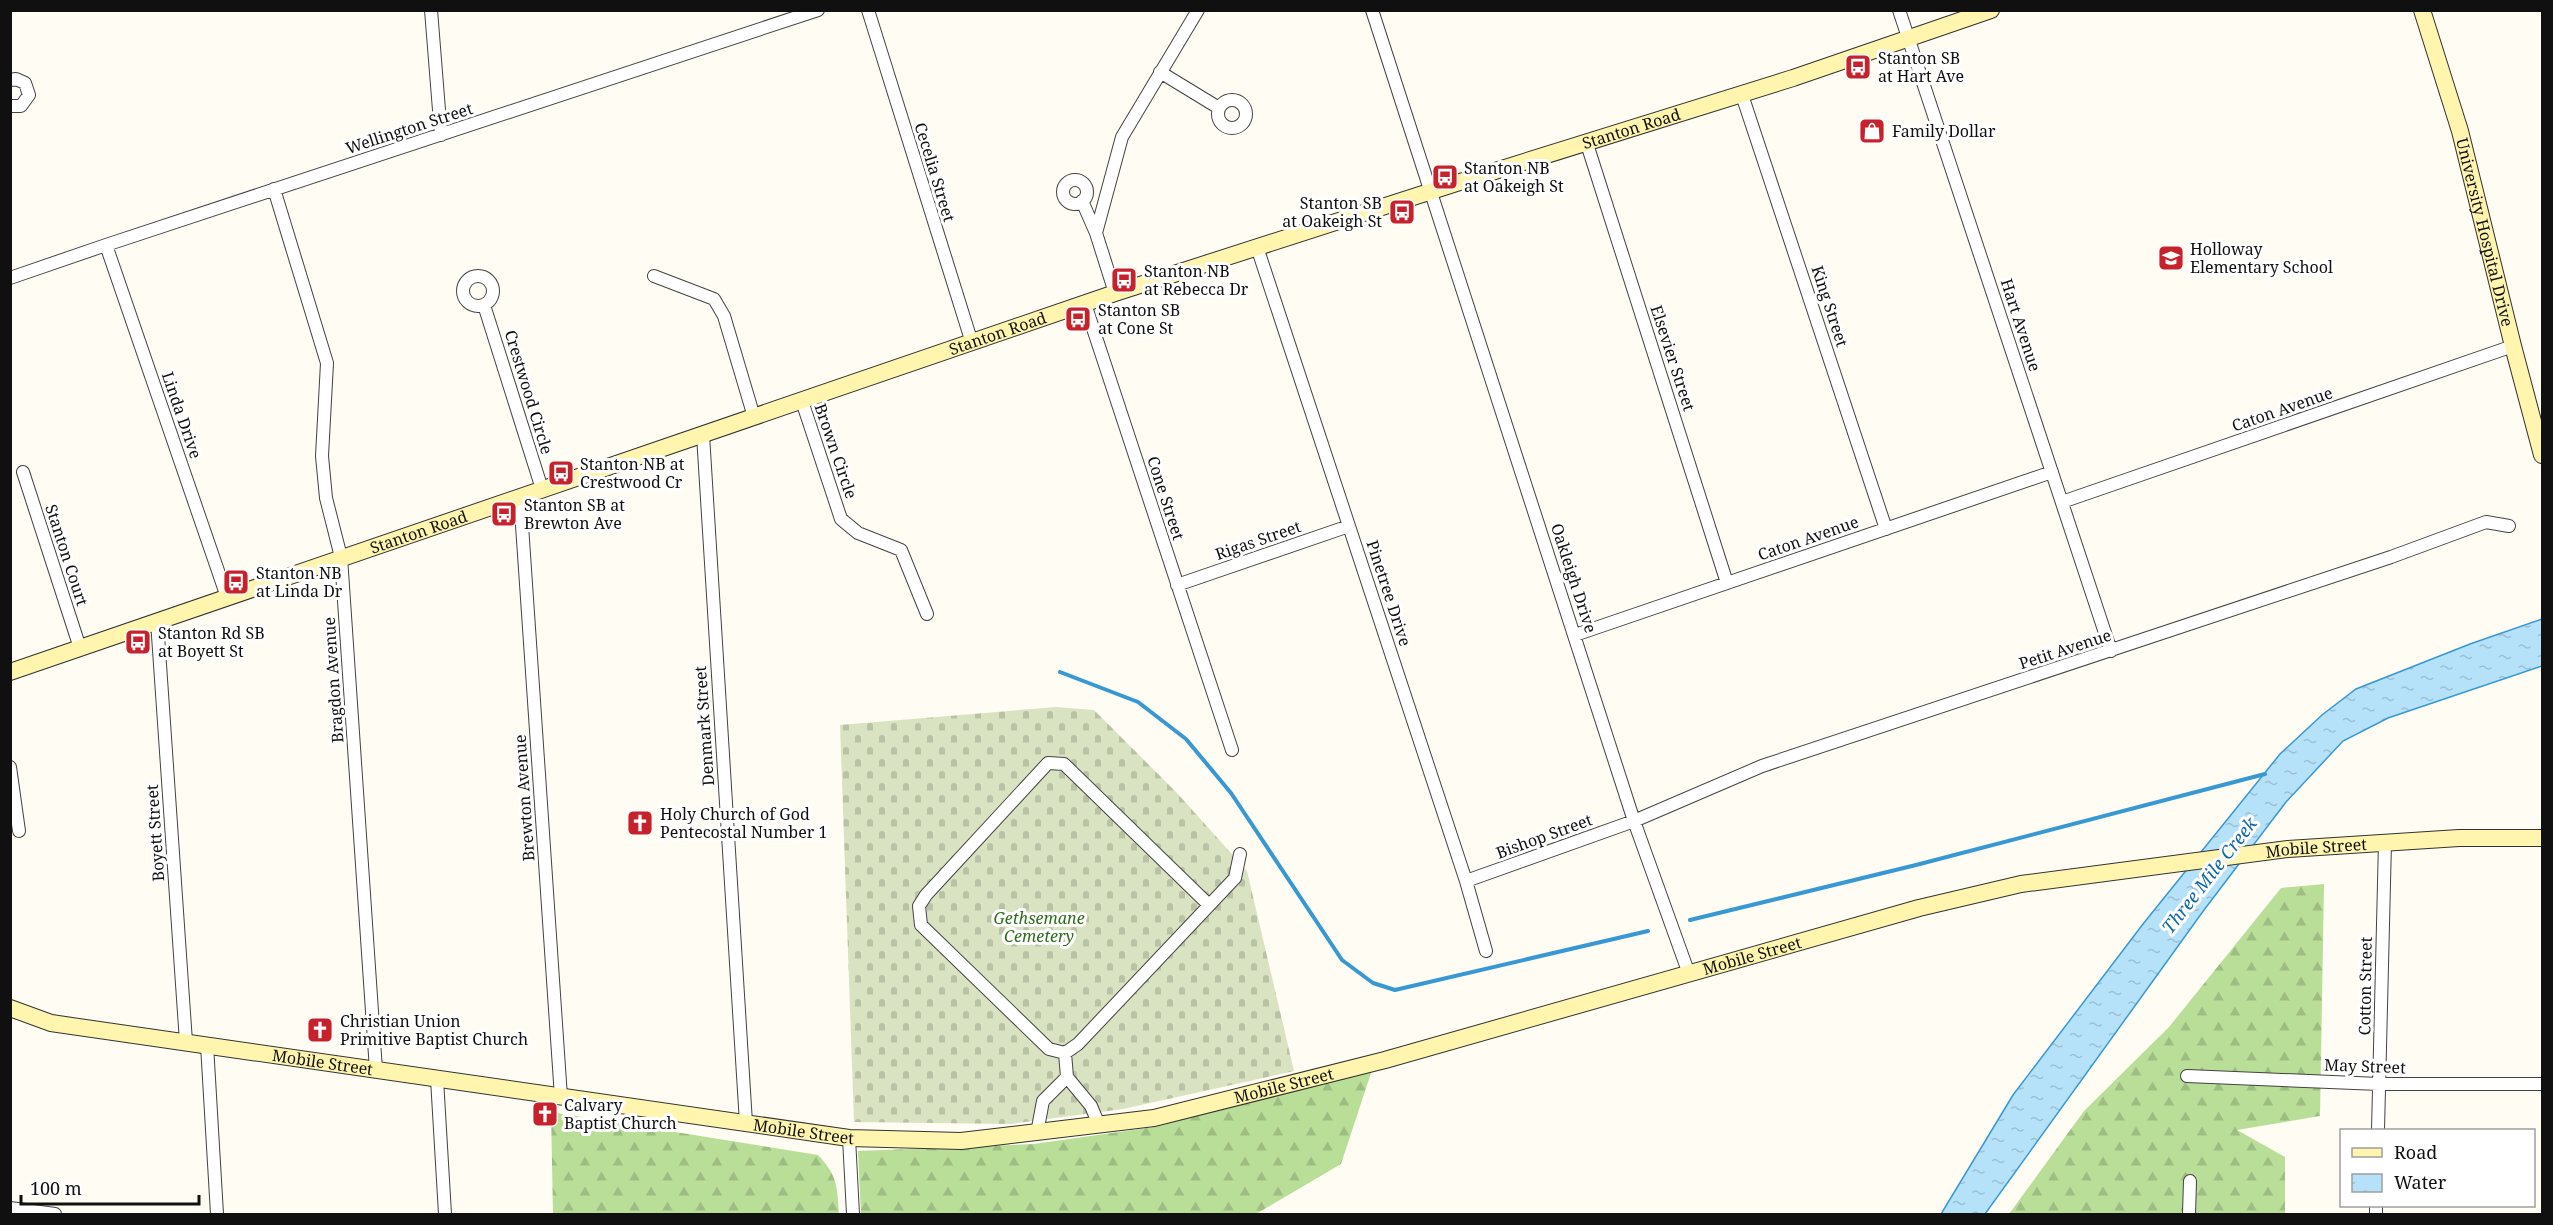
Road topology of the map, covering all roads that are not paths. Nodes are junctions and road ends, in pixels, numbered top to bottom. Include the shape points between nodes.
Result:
1 (431, 10) edge
2 (818, 10) edge
3 (868, 10) edge
4 (1198, 10) edge
5 (1372, 10) edge
6 (1899, 10) edge
7 (1991, 10) edge
8 (2422, 10) edge
9 (1908, 39) junction
10 (1160, 72) junction
11 (10, 80) edge
12 (1742, 95) junction
13 (10, 106) edge
14 (1219, 108) dead end
15 (441, 135) junction
16 (1587, 144) junction
17 (273, 189) junction
18 (1430, 192) junction
19 (1082, 201) dead end
20 (1096, 233) junction
21 (106, 244) junction
22 (1257, 247) junction
23 (654, 276) dead end
24 (10, 278) edge
25 (1116, 293) junction
26 (1085, 304) junction
27 (484, 305) dead end
28 (972, 343) junction
29 (2513, 346) junction
30 (802, 401) junction
31 (754, 417) junction
32 (703, 435) junction
33 (2542, 455) edge
34 (23, 472) dead end
35 (2052, 472) junction
36 (542, 489) junction
37 (520, 496) junction
38 (2062, 502) junction
39 (1349, 526) junction
40 (2509, 526) dead end
41 (1886, 529) junction
42 (341, 557) junction
43 (1727, 583) junction
44 (1177, 585) junction
45 (226, 597) junction
46 (927, 614) dead end
47 (157, 621) junction
48 (1575, 635) junction
49 (80, 648) junction
50 (2111, 651) junction
51 (10, 672) edge
52 (1232, 750) dead end
53 (10, 766) edge
54 (1634, 821) junction
55 (19, 831) dead end
56 (2542, 838) edge
57 (2385, 842) junction
58 (1240, 854) dead end
59 (1466, 881) junction
60 (1209, 905) junction
61 (1486, 951) dead end
62 (1689, 974) junction
63 (10, 1008) edge
64 (186, 1042) junction
65 (207, 1046) junction
66 (1065, 1053) junction
67 (376, 1070) junction
68 (2187, 1076) dead end
69 (1066, 1077) junction
70 (436, 1079) junction
71 (2379, 1084) junction
72 (2542, 1084) edge
73 (561, 1097) junction
74 (746, 1124) junction
75 (1099, 1125) junction
76 (2378, 1129) edge
77 (1037, 1133) junction
78 (849, 1138) junction
79 (2190, 1181) dead end
80 (10, 1208) edge
81 (55, 1215) edge
82 (217, 1215) edge
83 (445, 1215) edge
84 (852, 1215) edge
85 (2189, 1215) edge

1 - 15 street
2 - 15 street, Wellington Street
3 - 28 street, Cecelia Street
4 - 10 street
5 - 18 street, Oakleigh Drive
6 - 9 street, Hart Avenue
7 - 9 street, Stanton Road
8 - 29 street, University Hospital Drive via 2460,131
9 - 12 street, Stanton Road
9 - 35 street, Hart Avenue
10 - 14 street
10 - 20 street via 1122,137
11 - 13 street via 25,83 29,96 21,106
12 - 16 street, Stanton Road
12 - 41 street, King Street
15 - 17 street, Wellington Street
16 - 18 street, Stanton Road
16 - 43 street, Elsevier Street
17 - 21 street, Wellington Street
17 - 42 street, Bragdon Avenue via 327,363 322,456 326,498
18 - 22 street, Stanton Road
18 - 48 street, Oakleigh Drive
19 - 20 street
20 - 25 street
21 - 24 street, Wellington Street
21 - 45 street, Linda Drive
22 - 25 street, Stanton Road
22 - 39 street, Pinetree Drive
23 - 31 street via 714,299 724,316
25 - 26 street, Stanton Road
26 - 28 street, Stanton Road
26 - 44 street, Cone Street
27 - 36 street, Crestwood Circle
28 - 30 street, Stanton Road
29 - 33 street, University Hospital Drive
29 - 38 street, Caton Avenue
30 - 31 street, Stanton Road
30 - 46 street, Brown Circle via 841,519 858,533 900,550
31 - 32 street, Stanton Road
32 - 36 street, Stanton Road
32 - 74 street, Denmark Street
34 - 49 street, Stanton Court
35 - 38 street, Hart Avenue
35 - 41 street, Caton Avenue
36 - 37 street, Stanton Road
37 - 42 street, Stanton Road
37 - 73 street, Brewton Avenue
38 - 50 street, Hart Avenue
39 - 44 street, Rigas Street
39 - 59 street, Pinetree Drive
40 - 50 street, Petit Avenue via 2486,522
41 - 43 street, Caton Avenue
42 - 45 street, Stanton Road
42 - 67 street, Bragdon Avenue
43 - 48 street, Caton Avenue
44 - 52 street, Cone Street
45 - 47 street, Stanton Road
47 - 49 street, Stanton Road
47 - 64 street, Boyett Street
48 - 54 street, Oakleigh Drive
49 - 51 street, Stanton Road
50 - 54 street, Petit Avenue via 1762,766
53 - 55 street
54 - 59 street, Bishop Street
54 - 62 street, Oakleigh Drive
56 - 57 street, Mobile Street
57 - 62 street, Mobile Street via 2154,865 1981,892
57 - 71 street, Cotton Street
58 - 60 street via 1235,878
59 - 61 street, Pinetree Drive
60 - 66 street via 1078,1044
60 - 66 street via 1064,764 1048,764 919,906 921,925 1049,1048
62 - 75 street, Mobile Street via 1374,1062 1154,1118
63 - 64 street, Mobile Street via 51,1023
64 - 65 street, Mobile Street
65 - 67 street, Mobile Street
65 - 82 street
66 - 69 street
67 - 70 street, Mobile Street
68 - 71 street, May Street
69 - 75 street via 1091,1106
69 - 77 street via 1043,1101
70 - 73 street, Mobile Street
70 - 83 street
71 - 72 street, May Street
71 - 76 street, Cotton Street
73 - 74 street, Mobile Street
74 - 78 street, Mobile Street
75 - 77 street, Mobile Street
77 - 78 street, Mobile Street via 961,1141
78 - 84 street
79 - 85 street
80 - 81 street

